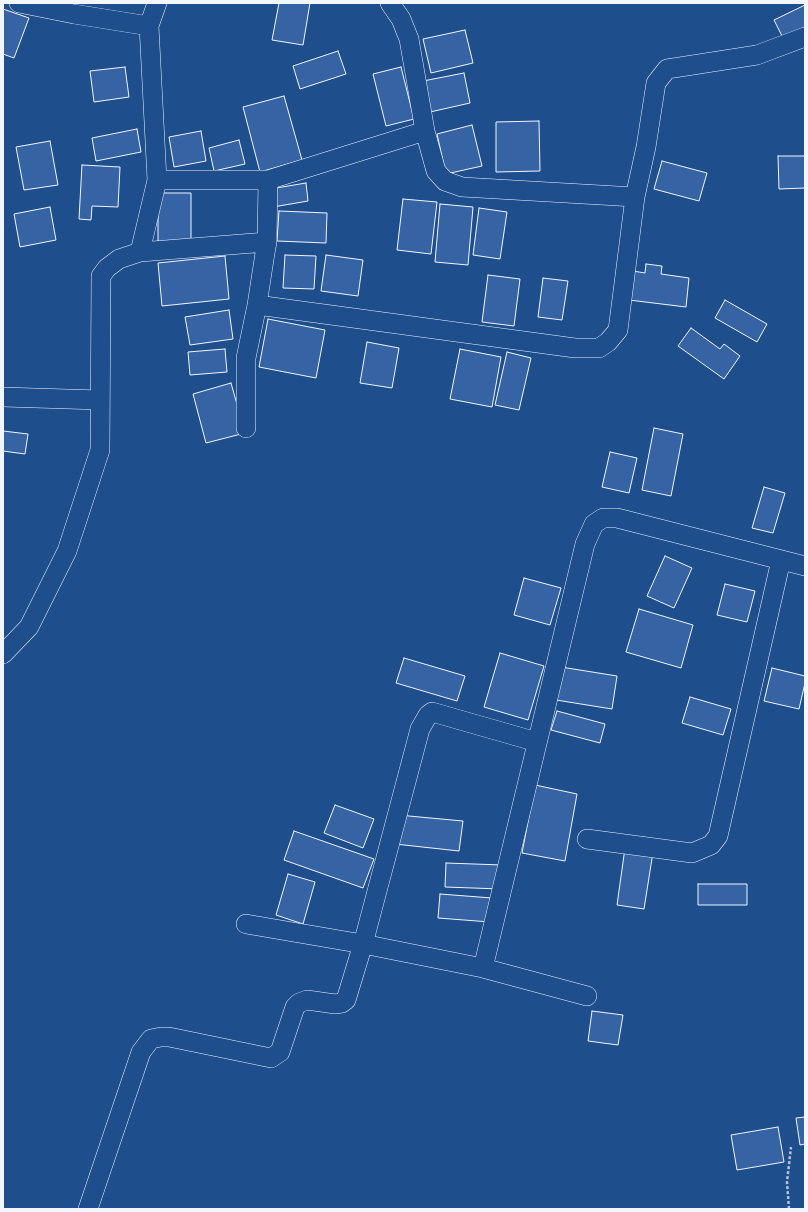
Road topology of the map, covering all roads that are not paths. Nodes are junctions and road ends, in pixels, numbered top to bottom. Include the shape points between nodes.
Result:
1 (19, 3) edge
2 (157, 3) edge
3 (390, 3) edge
4 (149, 26) junction
5 (805, 36) edge
6 (425, 131) junction
7 (158, 180) junction
8 (268, 180) junction
9 (635, 197) junction
10 (267, 242) junction
11 (140, 252) junction
12 (257, 305) junction
13 (3, 397) edge
14 (100, 400) junction
15 (246, 428) dead end
16 (781, 560) junction
17 (805, 566) edge
18 (3, 654) edge
19 (537, 742) junction
20 (587, 839) dead end
21 (246, 924) dead end
22 (363, 944) junction
23 (483, 968) junction
24 (587, 996) dead end
25 (88, 1209) edge

1 - 4 street
2 - 4 street
3 - 6 street via 402,18 409,39
4 - 7 street
5 - 9 street via 757,55 667,69 656,82
6 - 8 street
6 - 9 street via 436,171 445,181 462,188
7 - 8 street
7 - 11 street
8 - 10 street
9 - 12 street via 618,330 599,348 575,348
10 - 11 street
10 - 12 street
11 - 14 street via 119,258 101,276
12 - 15 street via 246,358
13 - 14 street
14 - 18 street via 100,450 67,551 29,627
16 - 17 street
16 - 19 street via 616,518 603,518 594,524 585,544
16 - 20 street via 718,836 710,844 692,853
19 - 22 street via 432,712 428,715 420,729
19 - 23 street
21 - 22 street
22 - 23 street
22 - 25 street via 346,1000 335,1004 307,1000 299,1003 295,1007 280,1052 271,1058 169,1037 151,1039 141,1052
23 - 24 street

